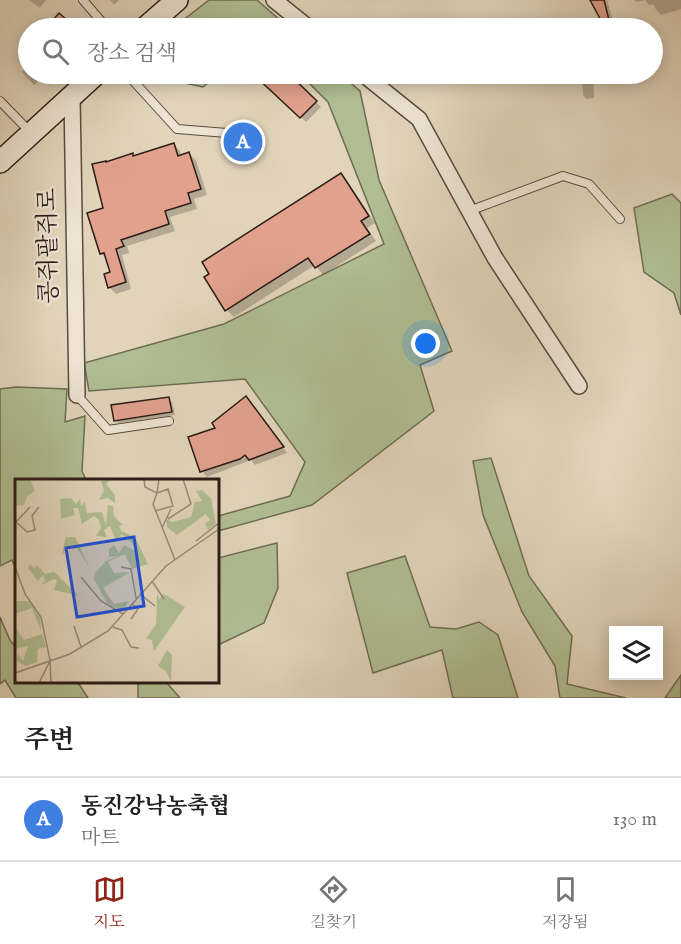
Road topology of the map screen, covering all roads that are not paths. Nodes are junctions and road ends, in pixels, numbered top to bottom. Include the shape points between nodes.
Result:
1 (83, 0) edge
2 (177, 0) edge
3 (274, 0) edge
4 (98, 18) edge
5 (156, 18) edge
6 (296, 18) edge
7 (86, 84) edge
8 (136, 84) edge
9 (375, 84) edge
10 (72, 97) junction
11 (0, 101) edge
12 (227, 133) dead end
13 (32, 134) junction
14 (0, 162) edge
15 (469, 211) junction
16 (620, 219) dead end
17 (579, 386) dead end
18 (77, 395) joint
19 (169, 421) dead end

1 - 4 lane
2 - 5 main road
3 - 6 street
7 - 10 main road
8 - 12 lane via 177,129
9 - 15 street via 419,119
10 - 13 main road
10 - 18 street, 콩쥐팥쥐로
11 - 13 lane
13 - 14 main road
15 - 16 lane via 563,176 589,184
15 - 17 street
18 - 19 lane via 108,430

